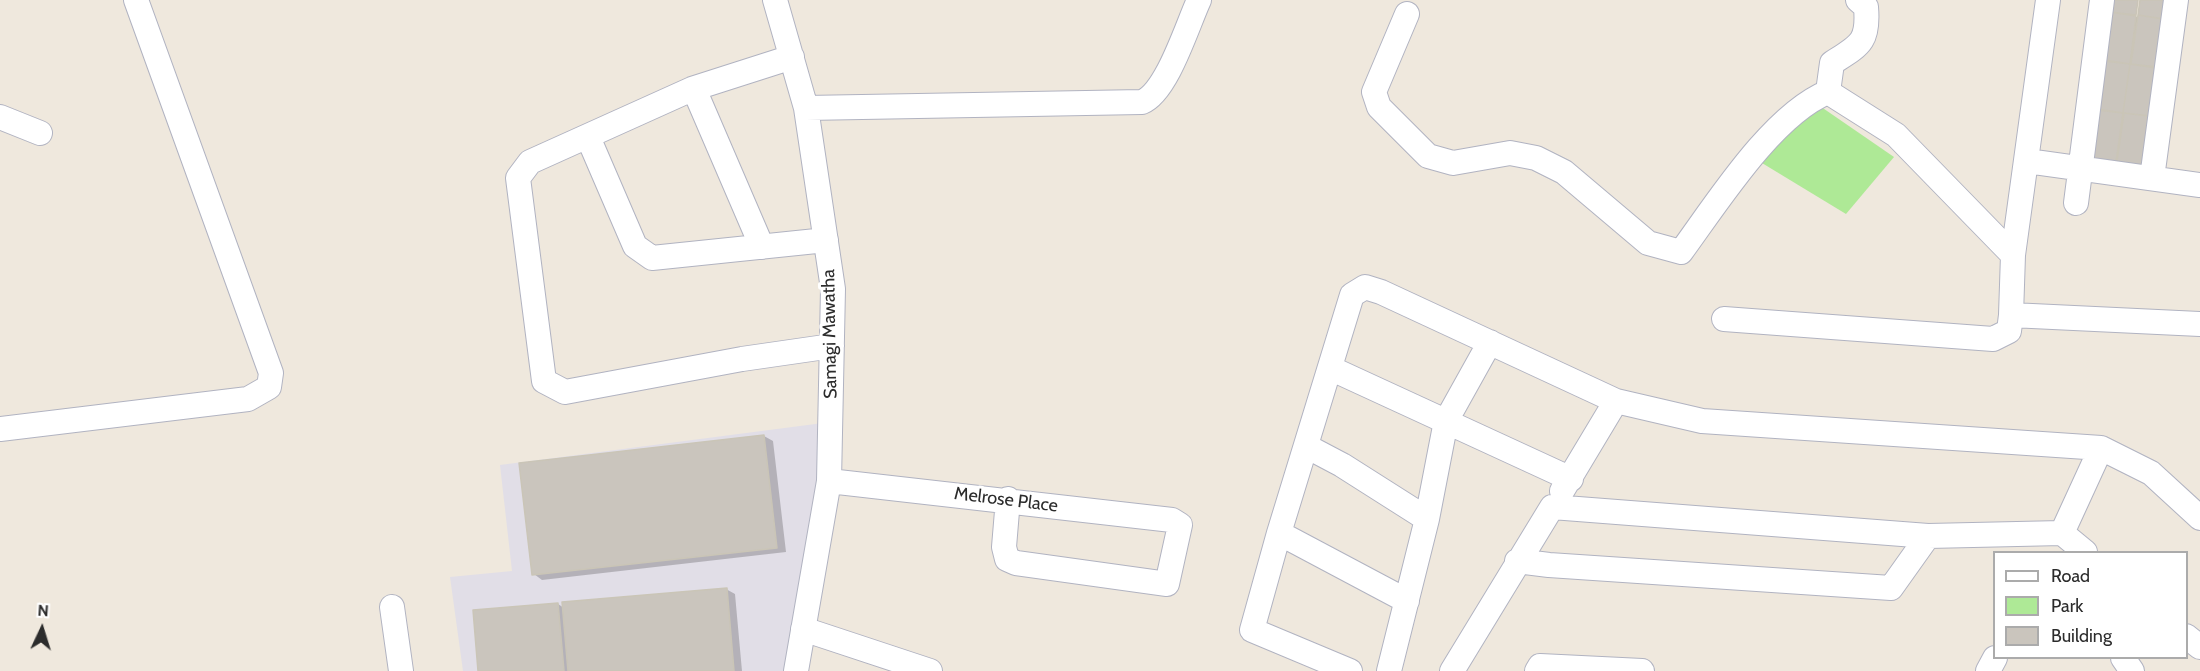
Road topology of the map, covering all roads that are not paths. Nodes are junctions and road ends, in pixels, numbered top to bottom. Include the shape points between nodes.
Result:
1 (136, 0) edge
2 (775, 0) edge
3 (1199, 0) edge
4 (1858, 0) edge
5 (2048, 0) edge
6 (2102, 0) edge
7 (2176, 0) edge
8 (1407, 14) dead end
9 (792, 57) junction
10 (694, 89) junction
11 (1828, 92) junction
12 (806, 108) junction
13 (0, 117) edge
14 (39, 133) dead end
15 (588, 136) junction
16 (2027, 161) junction
17 (2080, 168) junction
18 (2152, 178) junction
19 (2200, 185) edge
20 (2076, 203) dead end
21 (826, 240) junction
22 (762, 246) junction
23 (2013, 255) junction
24 (2011, 315) junction
25 (1724, 319) dead end
26 (2200, 324) edge
27 (1490, 342) junction
28 (832, 346) junction
29 (1329, 368) junction
30 (1616, 401) junction
31 (1446, 421) junction
32 (0, 429) edge
33 (1306, 446) junction
34 (2101, 448) junction
35 (1570, 479) junction
36 (830, 481) junction
37 (1008, 500) junction
38 (1552, 507) junction
39 (2200, 518) edge
40 (1427, 519) junction
41 (1279, 533) junction
42 (1928, 536) junction
43 (2056, 543) edge
44 (2082, 551) edge
45 (1517, 561) junction
46 (1407, 601) junction
47 (392, 608) dead end
48 (803, 629) junction
49 (2188, 637) edge
50 (2200, 647) edge
51 (401, 671) edge
52 (796, 671) edge
53 (930, 671) edge
54 (1350, 671) edge
55 (1389, 671) edge
56 (1452, 671) edge
57 (1537, 671) edge
58 (1642, 671) edge

1 - 32 street via 271,373 269,387 248,399
2 - 9 street, Samagi Mawatha
3 - 12 street via 1162,84 1152,98 1142,102
4 - 11 street via 1866,7 1868,29 1860,45 1832,63
5 - 16 street
6 - 17 street
7 - 18 street
8 - 11 street via 1374,92 1379,107 1428,156 1453,163 1509,153 1536,158 1564,172 1648,243 1681,252 1752,154 1810,99
9 - 10 street
9 - 12 street, Samagi Mawatha
10 - 15 street
10 - 22 street
11 - 23 street via 1896,135
12 - 21 street, Samagi Mawatha
13 - 14 street
15 - 22 street via 635,246 652,258
15 - 28 street via 530,162 518,178 544,381 565,392
16 - 17 street
16 - 23 street
17 - 18 street
17 - 20 street
18 - 19 street
21 - 22 street
21 - 28 street, Samagi Mawatha via 833,289
23 - 24 street
24 - 25 street via 2008,331 1993,339
24 - 26 street
27 - 29 street via 1365,287 1352,295
27 - 30 street
27 - 31 street
28 - 36 street, Samagi Mawatha
29 - 31 street
29 - 33 street
30 - 34 street via 1702,421
30 - 35 street
31 - 35 street
31 - 40 street
33 - 40 street
33 - 41 street
34 - 39 street via 2151,474
34 - 43 street
35 - 38 street
36 - 37 street, Melrose Place
36 - 48 street, Samagi Mawatha
37 - 37 street, Melrose Place via 1172,520 1180,525 1167,584 1007,559 1004,547
38 - 42 street
38 - 45 street
40 - 46 street
41 - 46 street
41 - 54 street via 1252,630
42 - 43 street
42 - 45 street via 1891,588
43 - 44 street
45 - 56 street
46 - 55 street
47 - 51 street
48 - 52 street, Samagi Mawatha
48 - 53 street
49 - 50 street
57 - 58 street via 1540,666

